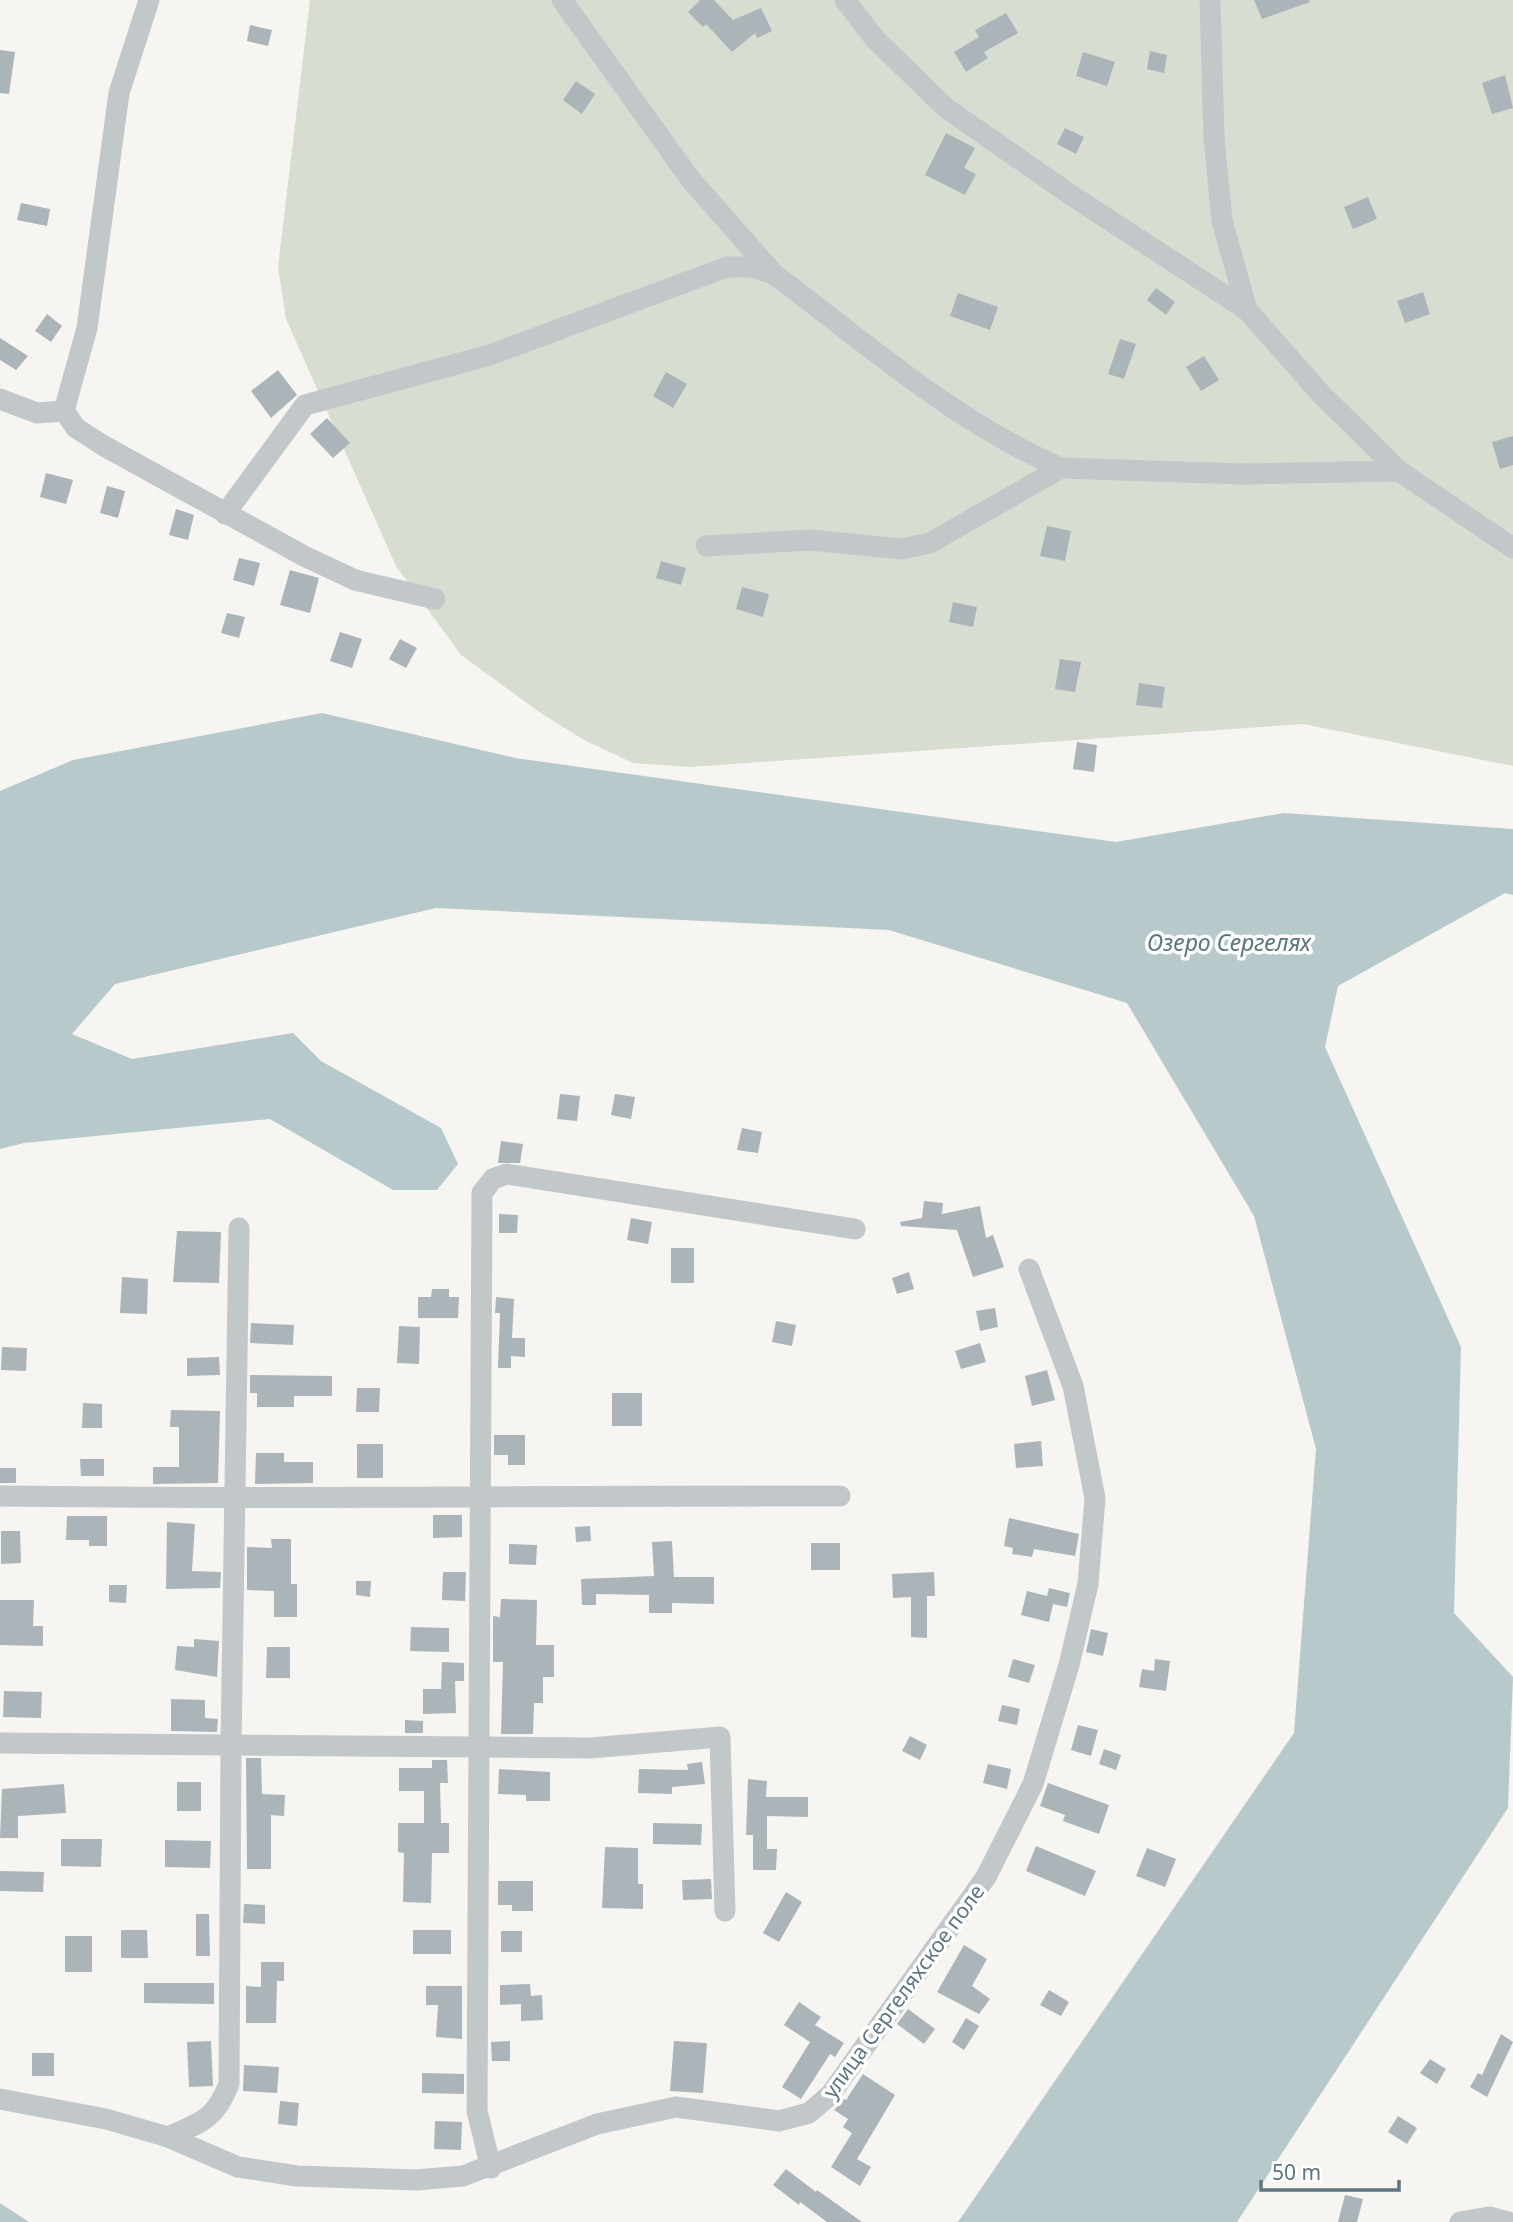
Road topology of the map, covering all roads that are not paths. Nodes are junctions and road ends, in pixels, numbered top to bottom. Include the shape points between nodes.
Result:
1 (149, 0) edge
2 (562, 0) edge
3 (845, 0) edge
4 (1210, 0) edge
5 (775, 275) junction
6 (1247, 310) junction
7 (0, 400) edge
8 (64, 411) junction
9 (1061, 468) junction
10 (1399, 471) junction
11 (225, 514) junction
12 (706, 546) dead end
13 (1513, 548) edge
14 (435, 599) dead end
15 (239, 1228) dead end
16 (855, 1229) dead end
17 (1029, 1269) dead end
18 (481, 1495) junction
19 (0, 1496) edge
20 (840, 1496) dead end
21 (234, 1499) junction
22 (0, 1743) edge
23 (231, 1745) junction
24 (479, 1746) junction
25 (725, 1911) dead end
26 (0, 2099) edge
27 (168, 2137) junction
28 (491, 2168) junction
29 (1460, 2222) edge
30 (1508, 2222) edge

1 - 8 street via 119,93 87,328
2 - 5 street via 691,180
3 - 6 street via 875,39 946,108
4 - 6 street via 1222,221
5 - 9 street via 970,419 1018,450
5 - 11 street via 753,267 727,267 490,355 305,405
6 - 10 street via 1321,394
7 - 8 street via 37,413
8 - 11 street via 76,428 104,446
9 - 10 street via 1242,474
9 - 12 street via 930,543 902,550 810,540
10 - 13 street
11 - 14 street via 355,579
15 - 21 street
16 - 18 street via 507,1174 493,1179 482,1193
17 - 28 street, улица Сергеляхское поле via 1073,1386 1095,1497 1088,1584 1069,1665 1033,1784 986,1877 830,2095 809,2113 779,2120 676,2107 597,2124
18 - 20 street
18 - 21 street
18 - 24 street
19 - 21 street
21 - 23 street
22 - 23 street
23 - 24 street
23 - 27 street via 229,2084 211,2117
24 - 25 street via 590,1748 720,1737
24 - 28 street via 477,2112
26 - 27 street, улица Сергеляхское поле via 106,2119
27 - 28 street, улица Сергеляхское поле via 238,2167 297,2176 416,2179 463,2176
29 - 30 street via 1489,2217

